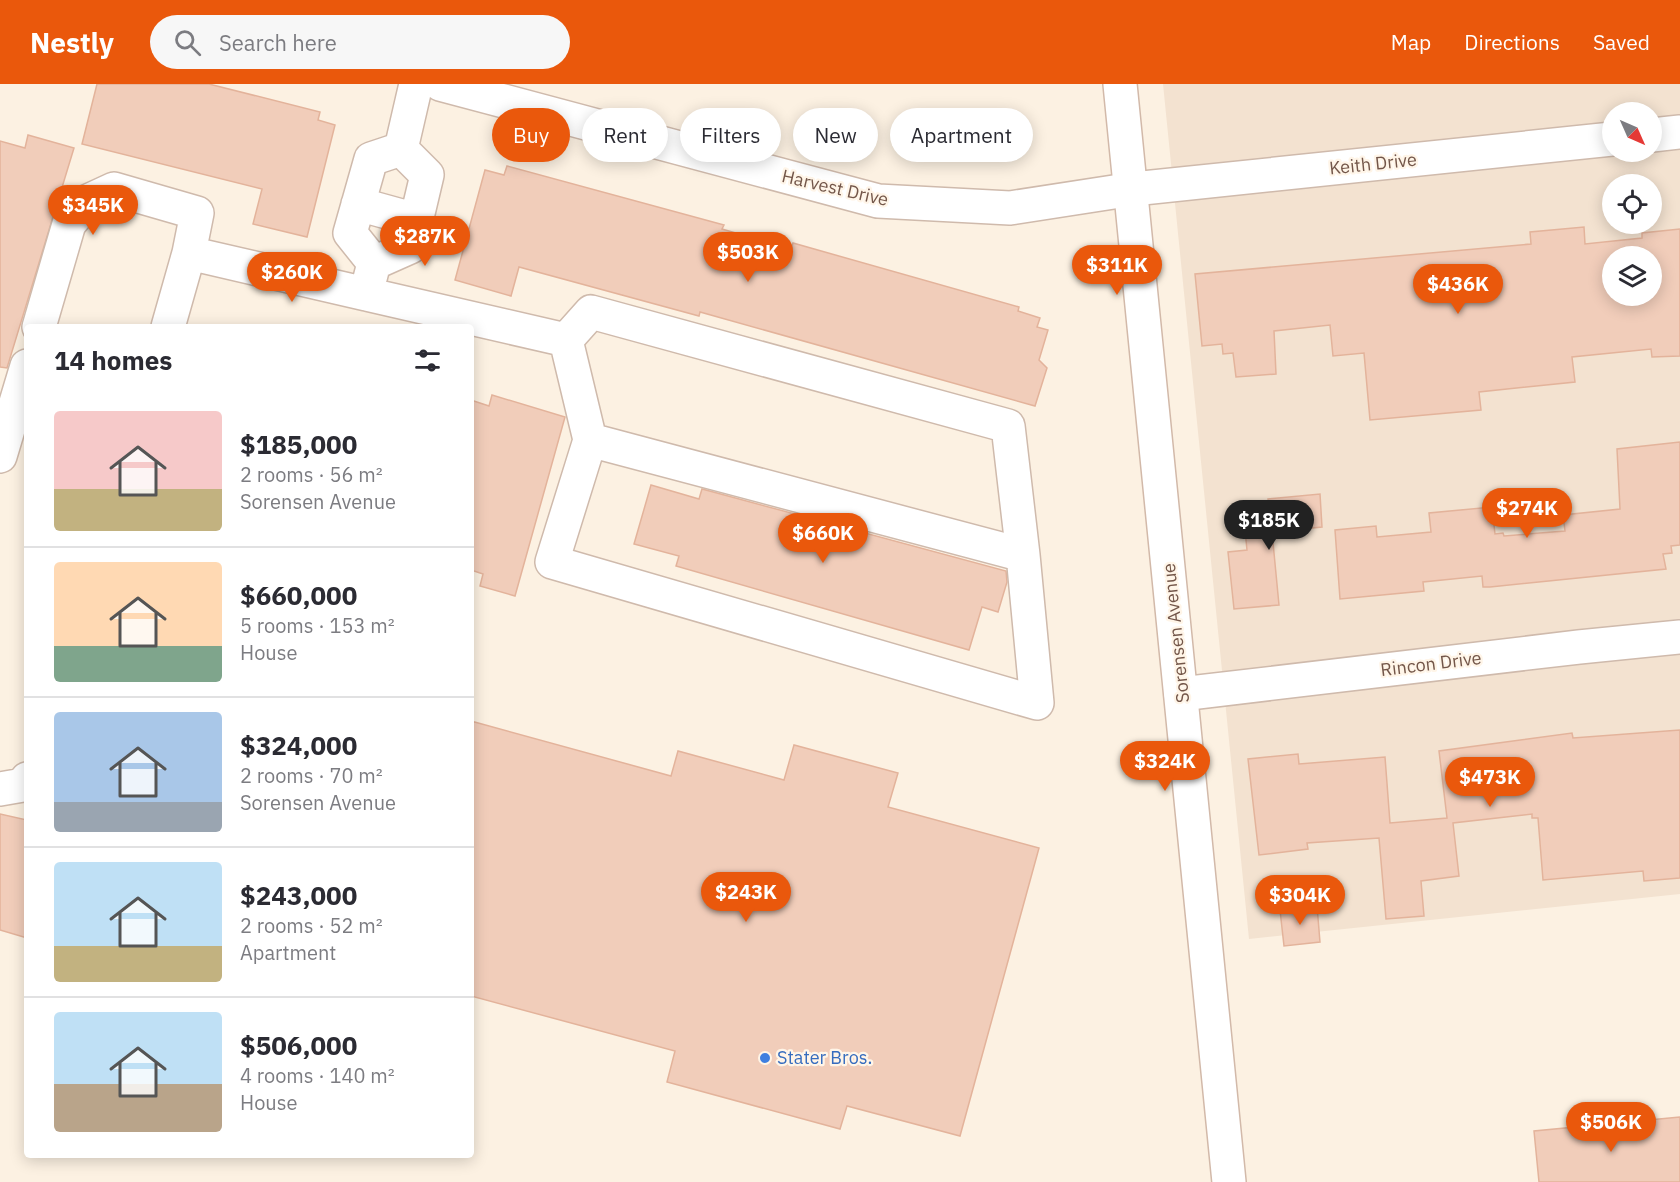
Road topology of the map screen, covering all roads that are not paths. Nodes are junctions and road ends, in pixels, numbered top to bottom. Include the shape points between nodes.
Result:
1 (416, 84) edge
2 (440, 84) edge
3 (1120, 84) edge
4 (1680, 132) edge
5 (1662, 134) edge
6 (1602, 140) edge
7 (401, 149) junction
8 (1133, 189) junction
9 (358, 204) junction
10 (416, 220) junction
11 (189, 254) junction
12 (370, 279) junction
13 (40, 324) edge
14 (169, 324) edge
15 (566, 340) junction
16 (24, 376) edge
17 (590, 440) junction
18 (0, 456) edge
19 (1023, 555) junction
20 (1680, 637) edge
21 (1181, 694) junction
22 (24, 784) edge
23 (0, 789) edge
24 (1229, 1182) edge

1 - 7 street
2 - 8 street, Harvest Drive via 878,201 1010,208
3 - 8 street, Sorensen Avenue
4 - 5 street
6 - 8 street, Keith Drive
7 - 9 street via 371,159
7 - 10 street via 427,176
8 - 21 street, Sorensen Avenue
9 - 10 street
9 - 12 street via 350,233
10 - 12 street via 410,247
11 - 12 street
11 - 13 street via 197,213 114,189 88,201 69,224
11 - 14 street
12 - 15 street
15 - 17 street
15 - 19 street via 591,312 1008,426
16 - 18 street
17 - 19 street
17 - 19 street via 552,562 1037,703
20 - 21 street, Rincon Drive
21 - 24 street, Sorensen Avenue
22 - 23 street

